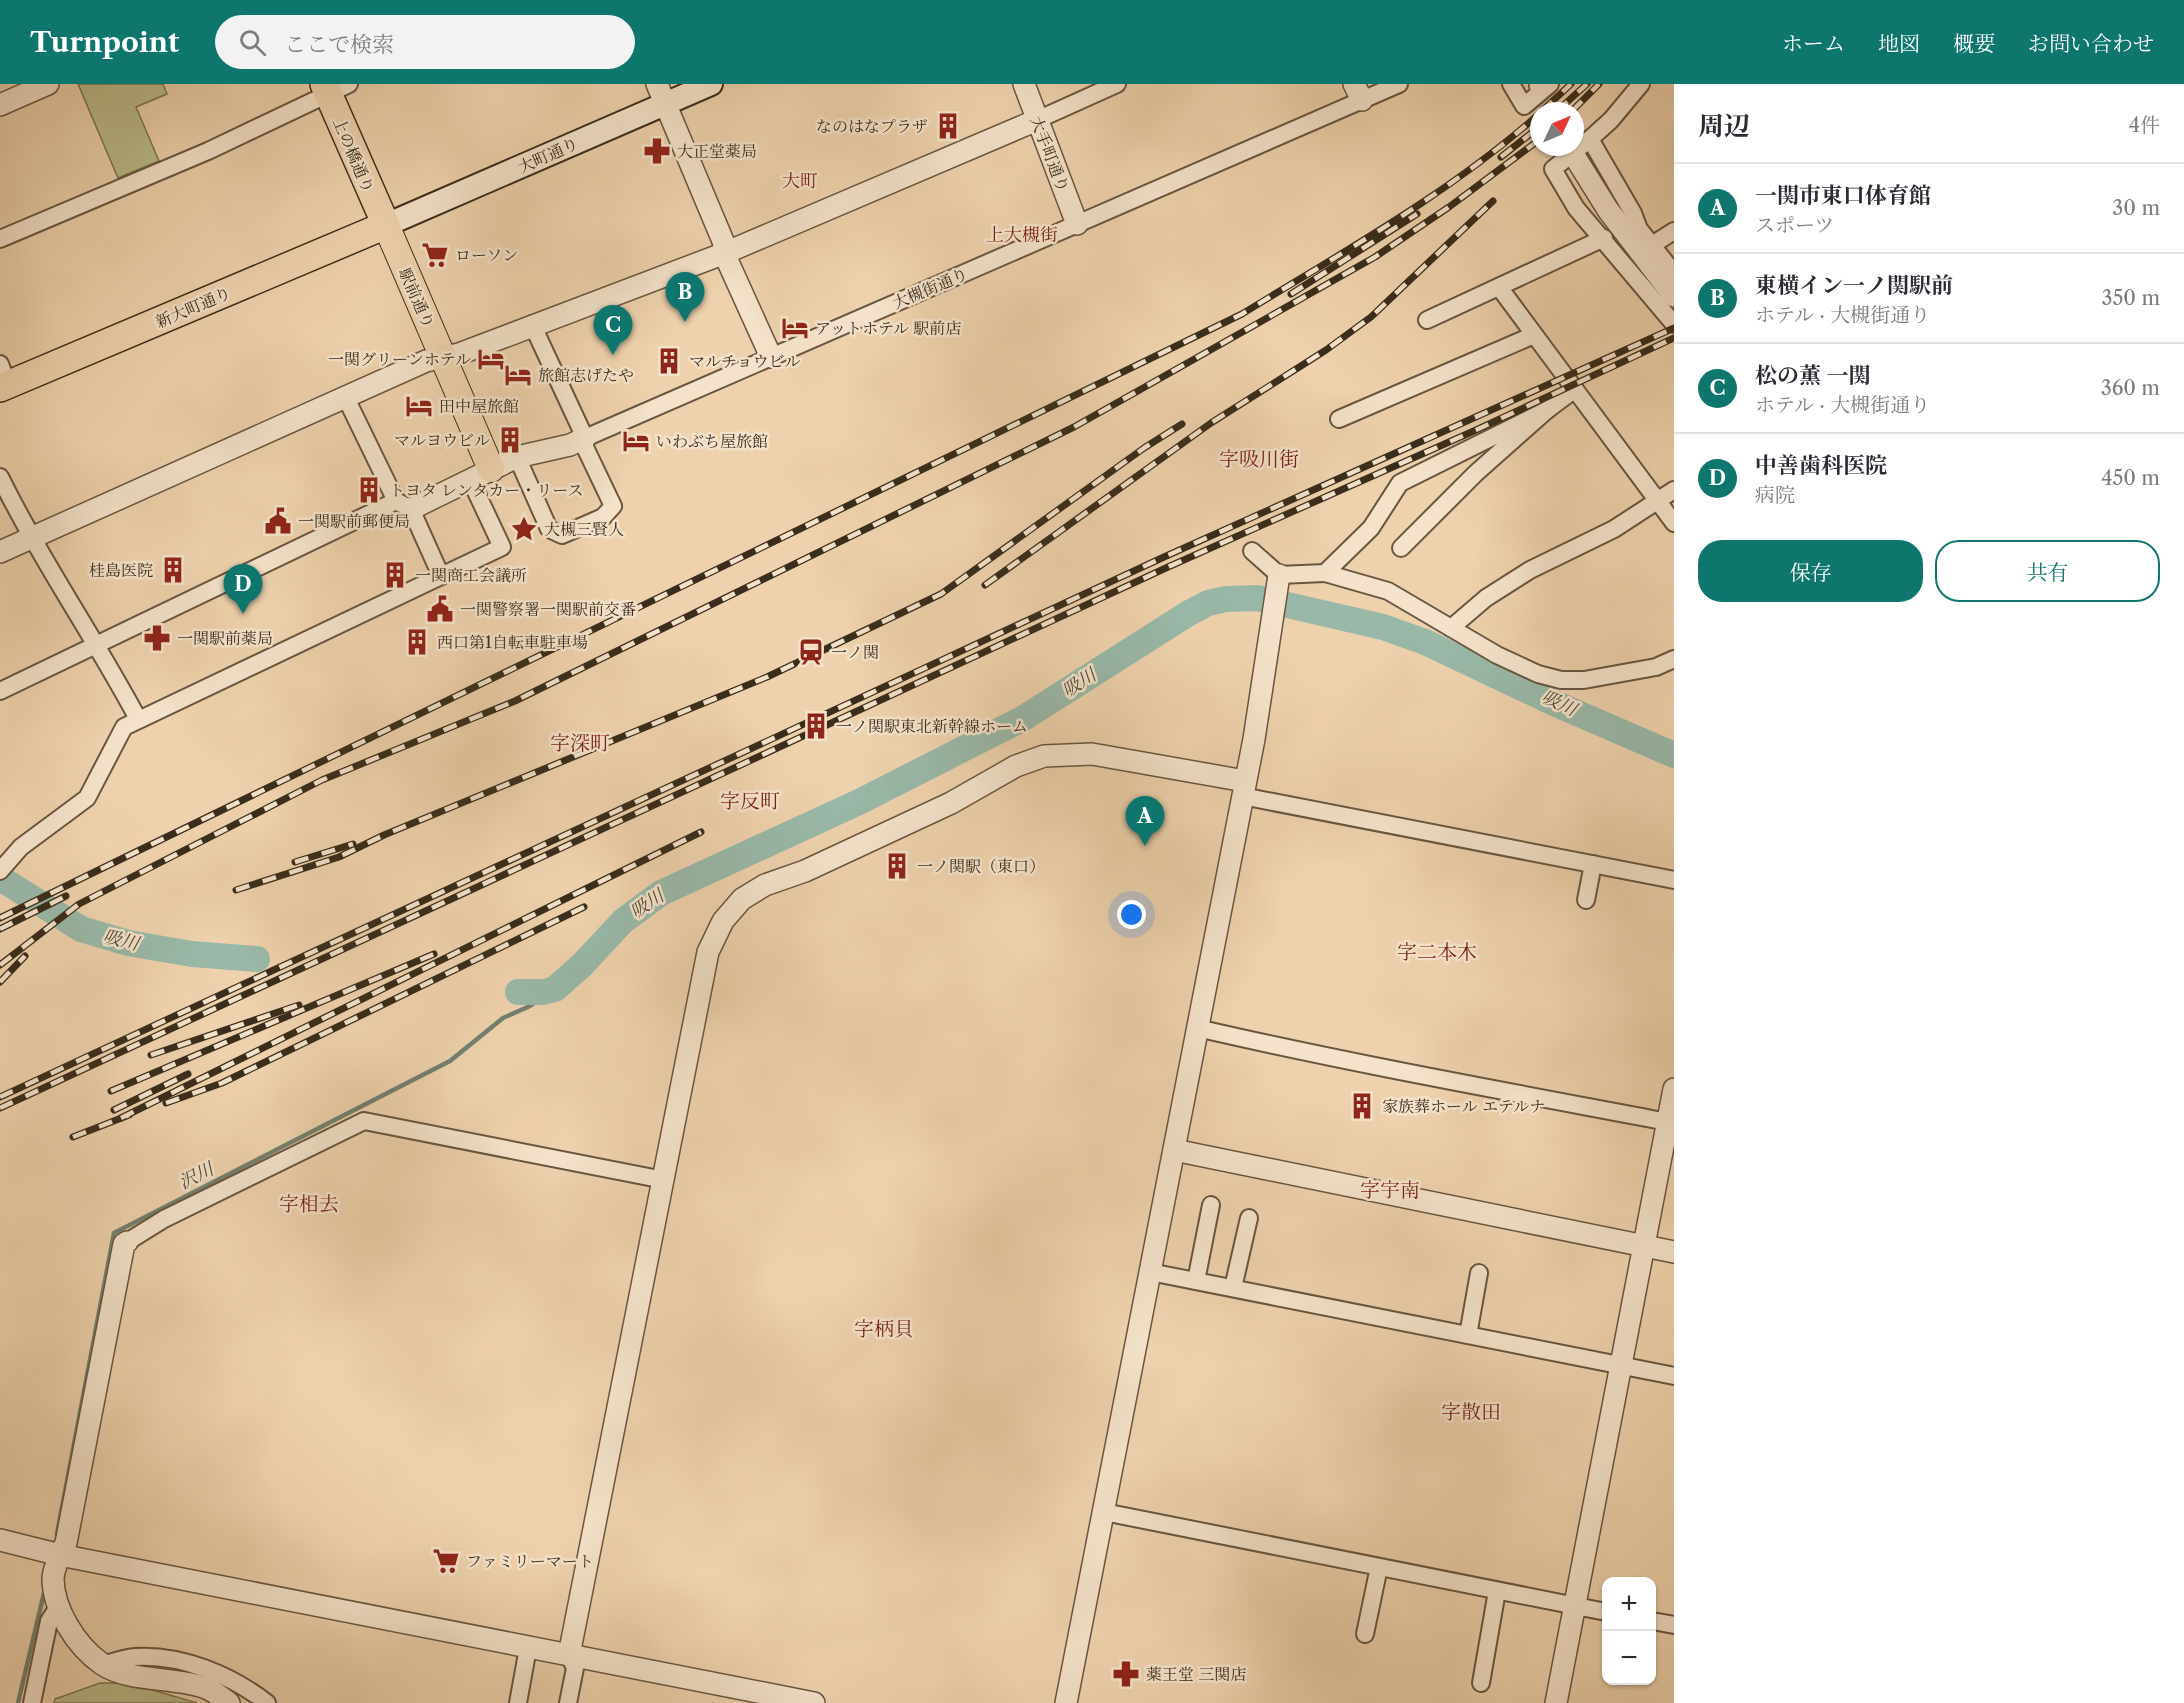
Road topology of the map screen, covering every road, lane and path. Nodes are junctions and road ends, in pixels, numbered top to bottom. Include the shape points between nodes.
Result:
1 (48, 84) edge
2 (711, 84) edge
3 (1024, 84) edge
4 (1117, 84) edge
5 (1399, 84) edge
6 (1511, 84) edge
7 (1543, 84) edge
8 (1641, 84) edge
9 (334, 87) edge
10 (1358, 92) edge
11 (661, 94) edge
12 (0, 105) edge
13 (1037, 120) junction
14 (1590, 139) junction
15 (1575, 157) dead end
16 (1077, 224) junction
17 (386, 225) junction
18 (1674, 231) edge
19 (0, 238) edge
20 (1604, 238) junction
21 (1652, 245) junction
22 (725, 253) junction
23 (1674, 273) edge
24 (1499, 287) junction
25 (1674, 296) edge
26 (1427, 320) dead end
27 (532, 324) junction
28 (1674, 324) edge
29 (1534, 336) junction
30 (443, 357) junction
31 (771, 357) junction
32 (3, 379) edge
33 (1575, 389) junction
34 (346, 398) junction
35 (1546, 410) junction
36 (1339, 419) dead end
37 (583, 439) junction
38 (517, 457) junction
39 (481, 475) junction
40 (0, 477) edge
41 (1674, 489) edge
42 (1657, 501) junction
43 (403, 505) junction
44 (1674, 524) edge
45 (31, 538) junction
46 (1401, 548) dead end
47 (1252, 551) dead end
48 (0, 552) edge
49 (1325, 573) junction
50 (441, 576) junction
51 (1277, 581) junction
52 (1451, 628) junction
53 (98, 644) junction
54 (1674, 659) edge
55 (0, 691) edge
56 (138, 719) junction
57 (1244, 789) junction
58 (3, 862) edge
59 (1593, 864) junction
60 (1674, 880) edge
61 (1586, 900) dead end
62 (1197, 1028) junction
63 (1674, 1089) edge
64 (1668, 1122) junction
65 (1174, 1150) junction
66 (664, 1180) junction
67 (1212, 1205) dead end
68 (1249, 1218) dead end
69 (127, 1242) joint
70 (1645, 1246) junction
71 (1674, 1251) edge
72 (1150, 1272) junction
73 (1479, 1273) dead end
74 (1196, 1281) junction
75 (1233, 1288) junction
76 (1468, 1335) junction
77 (1621, 1365) junction
78 (1674, 1376) edge
79 (1104, 1512) junction
80 (0, 1540) edge
81 (60, 1555) junction
82 (1379, 1567) junction
83 (1497, 1591) junction
84 (1575, 1606) junction
85 (58, 1607) junction
86 (1602, 1611) edge
87 (1656, 1622) edge
88 (1674, 1625) edge
89 (1365, 1634) dead end
90 (528, 1648) junction
91 (569, 1655) junction
92 (102, 1665) junction
93 (1481, 1683) dead end
94 (32, 1703) edge
95 (229, 1703) edge
96 (267, 1703) edge
97 (518, 1703) edge
98 (568, 1703) edge
99 (814, 1703) edge
100 (1066, 1703) edge
101 (1556, 1703) edge

1 - 12 street
2 - 11 main road, 大町通り
3 - 13 street, 大手町通り
4 - 13 street
5 - 10 street, 大槻街通り
6 - 7 street via 1524,106
8 - 14 street
9 - 17 highway, 上の橋通り
9 - 19 street via 208,151
10 - 16 street, 大槻街通り
11 - 17 main road, 大町通り
11 - 22 street
13 - 16 street, 大手町通り
13 - 22 street
14 - 20 street via 1553,169 1576,207
14 - 21 street via 1639,229
15 - 25 street via 1608,210
16 - 31 street, 大槻街通り
17 - 30 main road, 駅前通り
17 - 32 highway, 新大町通り
18 - 21 street
20 - 24 street
20 - 28 street
21 - 23 street
22 - 27 street
22 - 31 street
24 - 26 street
24 - 29 street
27 - 30 street
27 - 37 street
29 - 33 street
29 - 36 street
30 - 34 street
30 - 39 main road, 駅前通り
31 - 37 street, 大槻街通り
33 - 35 street
33 - 42 street
34 - 43 street
34 - 45 street
35 - 46 street
35 - 49 street via 1400,483 1371,528
37 - 38 street
37 - 38 street via 613,506 603,517 562,536 549,529
38 - 39 street
39 - 43 street
39 - 50 street via 502,547
40 - 45 street
41 - 42 street
42 - 44 street
42 - 52 street via 1614,529 1530,570 1486,598
43 - 50 street
43 - 53 street
45 - 48 street
45 - 53 street
47 - 51 street
49 - 51 street
49 - 52 street via 1388,591
50 - 56 street
51 - 57 street
52 - 54 street via 1528,669 1561,680 1656,668
53 - 55 street
53 - 56 street
56 - 58 street via 124,727 87,798
57 - 59 street
57 - 62 street
57 - 66 street via 1092,754 1044,756 742,899 723,921 708,952
59 - 60 street
59 - 61 street
62 - 64 street via 1388,1071
62 - 65 street
63 - 64 street
64 - 70 street
65 - 70 street
65 - 72 street
66 - 69 street via 364,1121 164,1219
66 - 91 street
67 - 74 street
68 - 75 street
69 - 81 street via 66,1543
70 - 71 street
70 - 77 street
72 - 74 street
72 - 79 street
73 - 76 street
74 - 75 street
75 - 76 street
76 - 77 street
77 - 78 street
77 - 84 street
79 - 82 street
79 - 100 street
80 - 81 street
81 - 85 street via 53,1577
81 - 90 street
82 - 83 street
82 - 89 street
83 - 84 street
83 - 93 street
84 - 86 street
84 - 101 street
85 - 92 street via 69,1628
85 - 94 street via 49,1621
87 - 88 street
90 - 91 street
90 - 97 street
91 - 98 street via 575,1668
91 - 99 street
92 - 95 street via 208,1688
92 - 96 street via 135,1657 203,1668 231,1679

